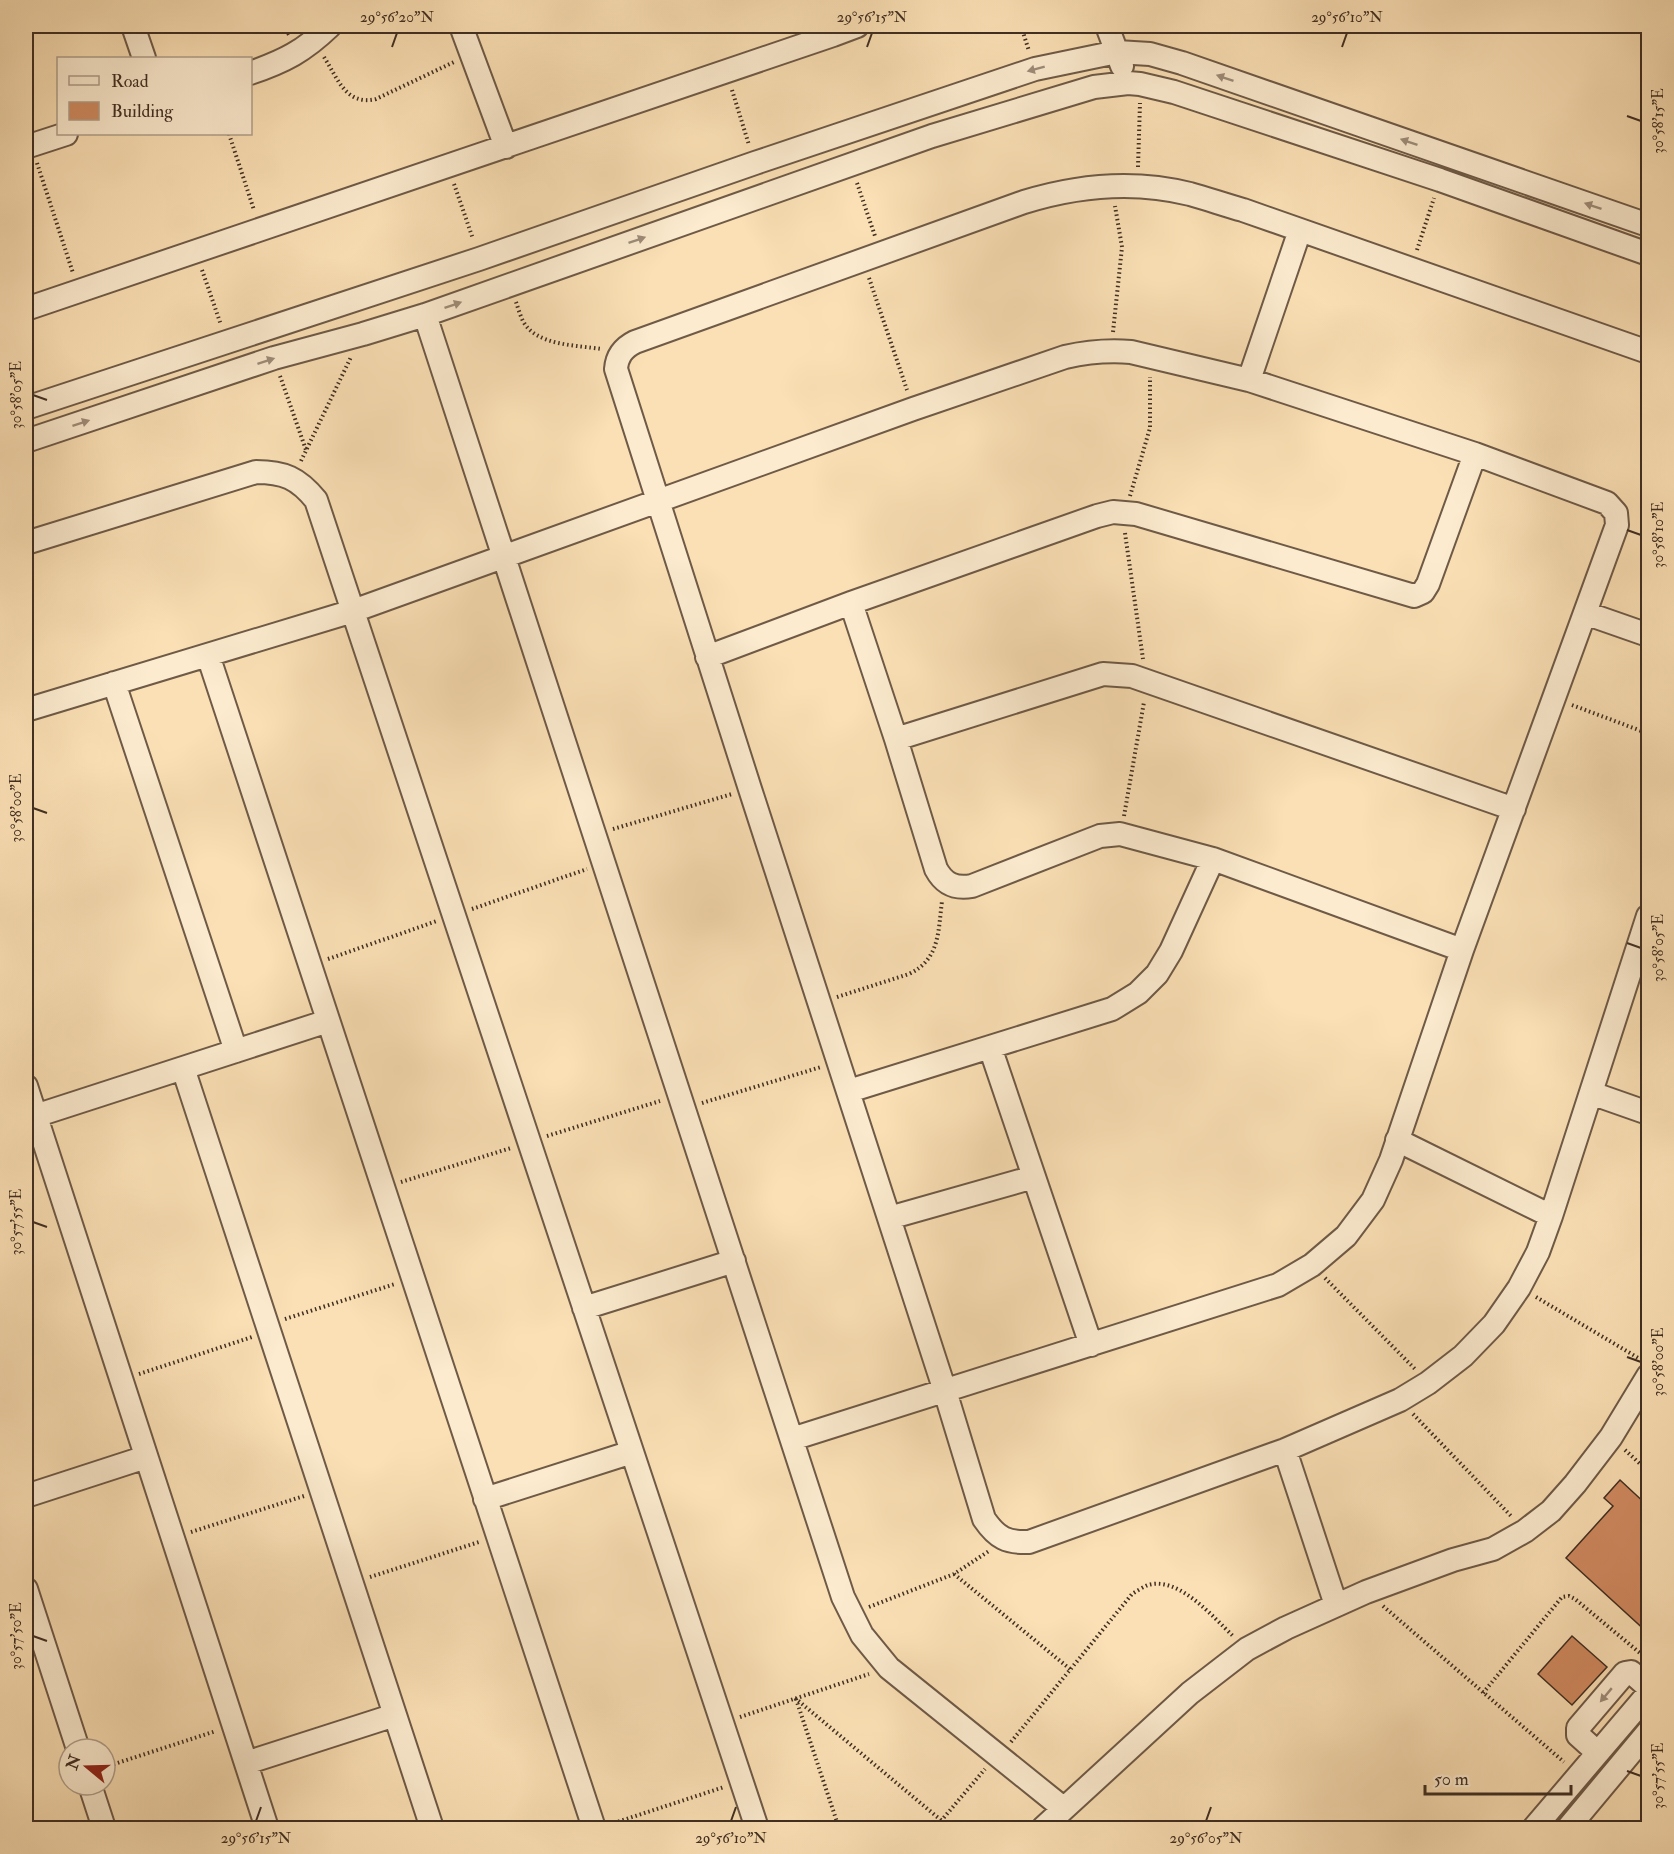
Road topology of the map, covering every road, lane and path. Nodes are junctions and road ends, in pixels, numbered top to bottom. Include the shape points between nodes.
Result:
1 (133, 26) edge
2 (330, 26) edge
3 (461, 26) edge
4 (857, 26) edge
5 (1021, 26) edge
6 (1107, 26) edge
7 (831, 30) edge
8 (314, 42) junction
9 (1117, 52) junction
10 (472, 54) junction
11 (144, 57) edge
12 (1035, 69) junction
13 (252, 72) edge
14 (726, 72) junction
15 (1134, 83) junction
16 (63, 135) edge
17 (229, 135) edge
18 (29, 146) edge
19 (506, 147) junction
20 (755, 163) junction
21 (850, 165) junction
22 (448, 166) junction
23 (1440, 180) junction
24 (1111, 186) junction
25 (1138, 186) junction
26 (1648, 225) edge
27 (260, 230) junction
28 (1300, 230) junction
29 (196, 252) junction
30 (1648, 254) edge
31 (872, 257) junction
32 (480, 259) junction
33 (1410, 269) junction
34 (510, 285) junction
35 (79, 291) junction
36 (26, 309) edge
37 (425, 315) junction
38 (363, 334) junction
39 (226, 341) junction
40 (1111, 351) junction
41 (621, 352) junction
42 (1648, 352) edge
43 (1150, 357) junction
44 (274, 358) junction
45 (1249, 380) junction
46 (26, 408) edge
47 (913, 409) junction
48 (26, 441) edge
49 (306, 450) junction
50 (1475, 454) junction
51 (294, 479) junction
52 (658, 501) junction
53 (1127, 512) junction
54 (26, 543) edge
55 (504, 556) junction
56 (851, 603) junction
57 (353, 611) junction
58 (1585, 613) junction
59 (1648, 635) edge
60 (208, 655) junction
61 (707, 657) junction
62 (1145, 682) junction
63 (114, 683) junction
64 (1554, 698) junction
65 (26, 710) edge
66 (1648, 736) edge
67 (896, 739) junction
68 (750, 789) junction
69 (1514, 809) junction
70 (595, 834) junction
71 (1120, 834) junction
72 (1213, 859) junction
73 (945, 882) junction
74 (1648, 916) edge
75 (1462, 950) junction
76 (819, 1003) junction
77 (328, 1021) junction
78 (990, 1047) junction
79 (236, 1051) junction
80 (839, 1062) junction
81 (183, 1068) junction
82 (26, 1086) edge
83 (849, 1091) junction
84 (1591, 1093) junction
85 (684, 1109) junction
86 (1648, 1113) edge
87 (35, 1116) junction
88 (1397, 1140) junction
89 (1034, 1178) junction
90 (1551, 1216) junction
91 (889, 1218) junction
92 (734, 1261) junction
93 (1312, 1265) junction
94 (413, 1278) junction
95 (1519, 1288) junction
96 (584, 1308) junction
97 (268, 1328) junction
98 (1091, 1345) junction
99 (1648, 1364) edge
100 (1648, 1376) edge
101 (121, 1380) junction
102 (1428, 1383) junction
103 (945, 1391) junction
104 (1400, 1401) junction
105 (1611, 1437) junction
106 (792, 1439) junction
107 (1286, 1450) junction
108 (632, 1452) junction
109 (146, 1457) junction
110 (1648, 1471) edge
111 (321, 1490) junction
112 (26, 1496) edge
113 (485, 1499) junction
114 (1525, 1531) junction
115 (497, 1536) junction
116 (172, 1538) junction
117 (1005, 1540) junction
118 (954, 1574) junction
119 (352, 1583) junction
120 (26, 1589) edge
121 (1366, 1592) junction
122 (1336, 1605) junction
123 (852, 1614) junction
124 (35, 1648) edge
125 (1248, 1649) junction
126 (1648, 1660) edge
127 (889, 1668) junction
128 (1071, 1669) junction
129 (1648, 1687) edge
130 (1484, 1693) junction
131 (1648, 1694) edge
132 (795, 1698) junction
133 (395, 1715) junction
134 (722, 1722) junction
135 (234, 1726) junction
136 (1648, 1732) edge
137 (73, 1737) edge
138 (1598, 1753) junction
139 (998, 1756) junction
140 (117, 1763) edge
141 (246, 1763) junction
142 (1580, 1775) junction
143 (741, 1781) junction
144 (94, 1797) edge
145 (1063, 1808) junction
146 (942, 1821) junction
147 (602, 1827) edge
148 (104, 1828) edge
149 (267, 1828) edge
150 (432, 1828) edge
151 (757, 1828) edge
152 (840, 1828) edge
153 (935, 1828) edge
154 (1043, 1828) edge
155 (1534, 1828) edge
156 (1569, 1828) edge

1 - 11 street
2 - 8 street
3 - 10 street
4 - 7 street
5 - 12 path
6 - 9 street
7 - 14 street
8 - 10 path via 346,91 365,102
8 - 13 street via 294,56
9 -> 12 street
9 - 15 street
26 -> 9 street via 1182,63 1150,54
10 - 19 street
12 - 20 street
14 - 19 street
14 - 20 path
15 - 21 street via 1083,90
15 - 23 street via 1174,92
15 - 25 path
16 - 18 street
17 - 27 path
18 - 35 path
19 - 22 street
20 - 32 street
21 - 31 path
34 -> 21 street
22 - 27 street
22 - 32 path
23 - 30 street
23 - 33 path
24 - 25 street
24 - 31 street via 1043,196
24 - 40 path via 1122,247
25 - 28 street via 1187,194
27 - 29 street
28 - 33 street
28 - 45 street
29 - 35 street
29 - 39 path
31 - 41 street via 635,342
31 - 47 path
32 - 39 street
33 - 42 street
37 -> 34 street
34 - 41 path via 524,323 536,335 552,342
35 - 36 street
37 - 38 street
37 - 55 street
38 - 44 street
38 - 49 path
39 - 46 street
40 - 43 street
40 - 47 street via 1065,357
41 - 52 street via 617,360 618,378
43 - 45 street
43 - 53 path via 1150,428
48 -> 44 street
44 - 49 path
45 - 50 street
47 - 52 street
49 - 51 path
50 - 53 street via 1428,584 1414,596
50 - 58 street via 1607,503 1616,513 1617,525
51 - 54 street via 275,472 256,472
51 - 57 street via 316,500
52 - 55 street
52 - 61 street
53 - 56 street via 1097,516
53 - 62 path via 1125,538
55 - 57 street
55 - 70 street
56 - 61 street
56 - 67 street
57 - 60 street
57 - 96 street
58 - 59 street
58 - 64 street
60 - 63 street
60 - 77 street
61 - 68 street
62 - 67 street via 1132,676 1103,674
62 - 69 street
62 - 71 path
63 - 65 street
63 - 79 street
64 - 66 path
64 - 69 street
67 - 73 street via 936,868
68 - 70 path
68 - 76 street
69 - 75 street
70 - 85 street
71 - 72 street
71 - 73 street via 1100,836 972,886 962,888
72 - 75 street
72 - 78 street via 1171,951 1157,974 1138,993 1112,1009
73 - 76 path via 937,941 919,969
74 - 84 street
75 - 88 street
76 - 80 street
77 - 79 street
77 - 94 street
78 - 83 street
78 - 89 street
79 - 81 street
80 - 83 street
80 - 85 path
81 - 87 street
81 - 97 street
82 - 87 street
83 - 91 street
84 - 86 street
84 - 90 street
85 - 92 street
87 - 101 street
88 - 90 street
88 - 93 street via 1372,1200 1346,1236
89 - 91 street
89 - 98 street
90 - 95 street
91 - 103 street
92 - 96 street
92 - 106 street
93 - 98 street via 1278,1285
93 - 102 path
94 - 97 path
94 - 113 street
95 - 99 path
95 - 102 street via 1486,1332
96 - 108 street
97 - 101 path
97 - 111 street
98 - 103 street
100 - 105 street
101 - 109 street
102 - 104 street
103 - 106 street
103 - 117 street via 984,1519 992,1532
104 - 107 street
104 - 114 path
105 - 110 path
105 - 114 street via 1551,1511
106 - 123 street
107 - 117 street via 1029,1542
107 - 122 street
108 - 113 street
108 - 134 street
109 - 112 street
109 - 116 street
111 - 116 path
111 - 119 street
113 - 115 street
114 - 121 street via 1493,1549
115 - 119 path
115 - 147 street
116 - 135 street
117 - 118 path
118 - 123 path
118 - 128 path
119 - 133 street
120 - 124 street
121 - 122 street
121 - 130 path
122 - 125 street
123 - 127 street via 862,1635
124 - 137 street
125 - 128 path via 1186,1593 1168,1584 1149,1584 1132,1594
125 - 145 street via 1190,1693
126 - 130 path via 1575,1599 1562,1597
127 - 132 path
127 - 139 street
128 - 139 path
129 -> 138 street via 1631,1672 1625,1673 1578,1728 1578,1735
130 - 142 path
131 - 138 street
132 - 134 path
132 - 146 path
132 - 152 path
133 - 141 street
133 - 150 street
134 - 143 street
135 - 140 path
135 - 141 street
136 - 156 street
138 - 142 street
139 - 145 street
139 - 146 path
141 - 149 street
142 - 155 street
143 - 147 path
143 - 151 street
144 - 148 street
145 - 154 street
146 - 153 path

